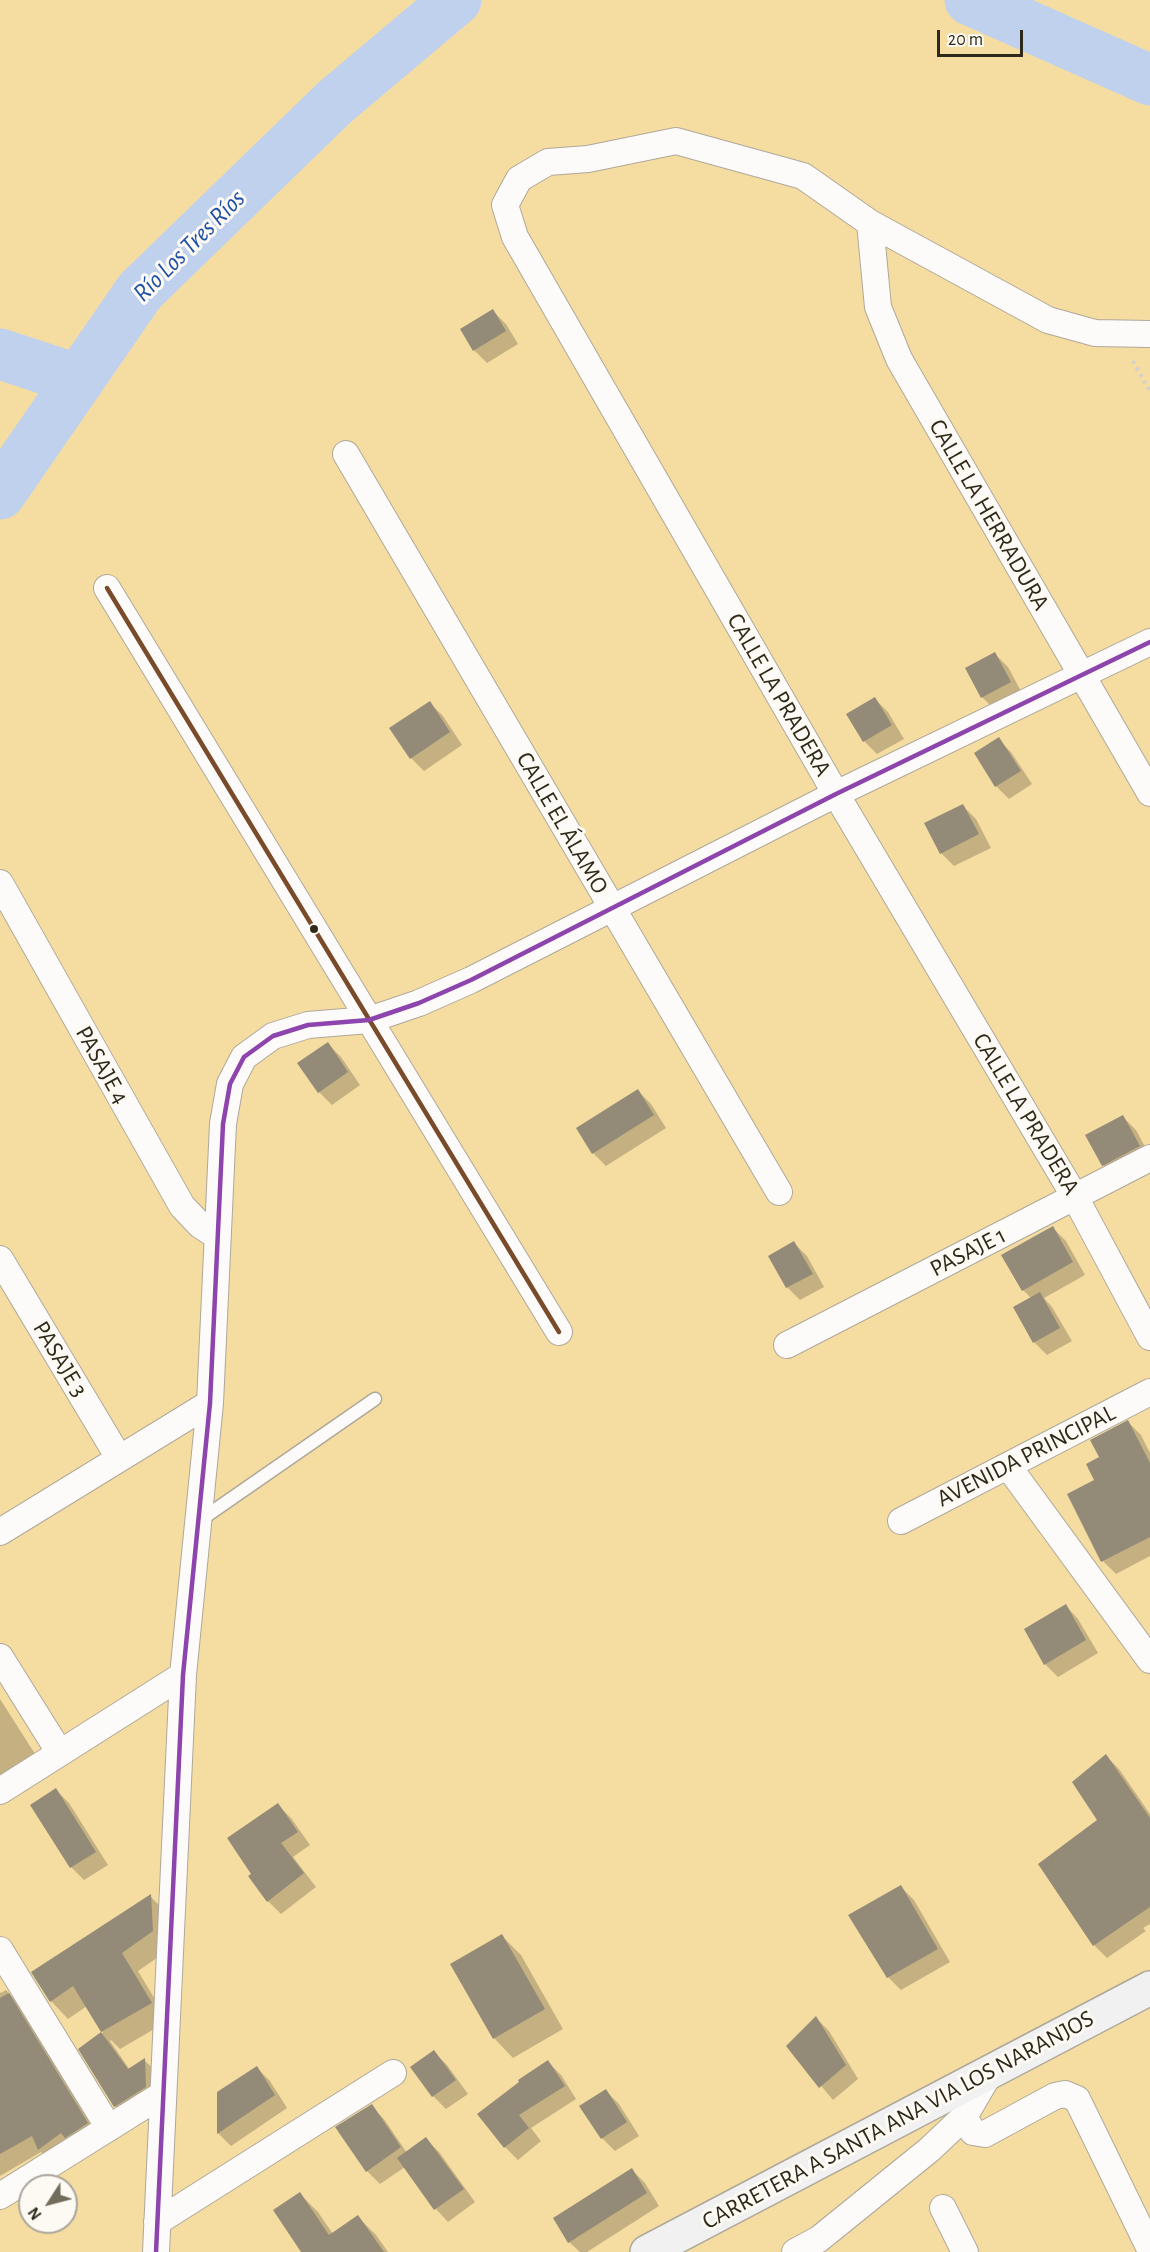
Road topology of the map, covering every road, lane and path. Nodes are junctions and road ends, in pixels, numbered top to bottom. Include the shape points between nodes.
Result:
1 (870, 223) junction
2 (1150, 334) edge
3 (346, 454) dead end
4 (107, 588) dead end
5 (1150, 642) edge
6 (1081, 676) junction
7 (836, 794) junction
8 (1150, 794) edge
9 (0, 883) edge
10 (612, 908) junction
11 (369, 1020) junction
12 (1150, 1158) edge
13 (779, 1192) dead end
14 (1075, 1197) junction
15 (216, 1236) junction
16 (0, 1259) edge
17 (559, 1332) dead end
18 (1150, 1337) edge
19 (787, 1345) dead end
20 (1150, 1392) edge
21 (375, 1399) dead end
22 (210, 1402) junction
23 (119, 1458) junction
24 (1008, 1466) junction
25 (901, 1521) dead end
26 (198, 1522) junction
27 (0, 1532) edge
28 (0, 1657) edge
29 (1150, 1660) edge
30 (183, 1675) junction
31 (60, 1753) junction
32 (0, 1791) edge
33 (0, 1950) edge
34 (1150, 1988) edge
35 (991, 2071) junction
36 (393, 2073) dead end
37 (163, 2094) junction
38 (964, 2117) junction
39 (109, 2128) junction
40 (0, 2196) edge
41 (943, 2208) dead end
42 (157, 2222) junction
43 (1150, 2249) edge
44 (156, 2252) edge
45 (647, 2252) edge
46 (795, 2252) edge
47 (965, 2252) edge

1 - 2 street via 1048,320 1095,333
1 - 6 street, CALLE LA HERRADURA via 878,307 899,359
1 - 7 street, CALLE LA PRADERA via 803,176 676,141 588,159 548,162 519,178 505,205 515,237
3 - 10 street, CALLE EL ÁLAMO
4 - 11 street
5 - 6 street
6 - 7 street
6 - 8 street, CALLE LA HERRADURA
7 - 10 street
7 - 14 street, CALLE LA PRADERA
9 - 15 street, PASAJE 4 via 182,1206
10 - 11 street via 471,980
10 - 13 street, CALLE EL ÁLAMO
11 - 15 street via 308,1025 273,1036 244,1057 230,1084 223,1124
11 - 17 street
12 - 14 street, PASAJE 1
14 - 18 street, CALLE LA PRADERA
14 - 19 street, PASAJE 1
15 - 22 street
16 - 23 street, PASAJE 3
20 - 24 street, AVENIDA PRINCIPAL
21 - 26 lane
22 - 23 street
22 - 26 street
23 - 27 street
24 - 25 street, AVENIDA PRINCIPAL
24 - 29 street
26 - 30 street
28 - 31 street
30 - 31 street
30 - 37 street
31 - 32 street
33 - 39 street
34 - 35 main road, CARRETERA A SANTA ANA VIA LOS NARANJOS
35 - 38 street
35 - 45 main road, CARRETERA A SANTA ANA VIA LOS NARANJOS
36 - 42 street
37 - 39 street
37 - 42 street
38 - 43 street via 973,2132 985,2134 1055,2096 1065,2094 1077,2099
38 - 46 street via 929,2151 819,2239
39 - 40 street
41 - 47 street
42 - 44 street

